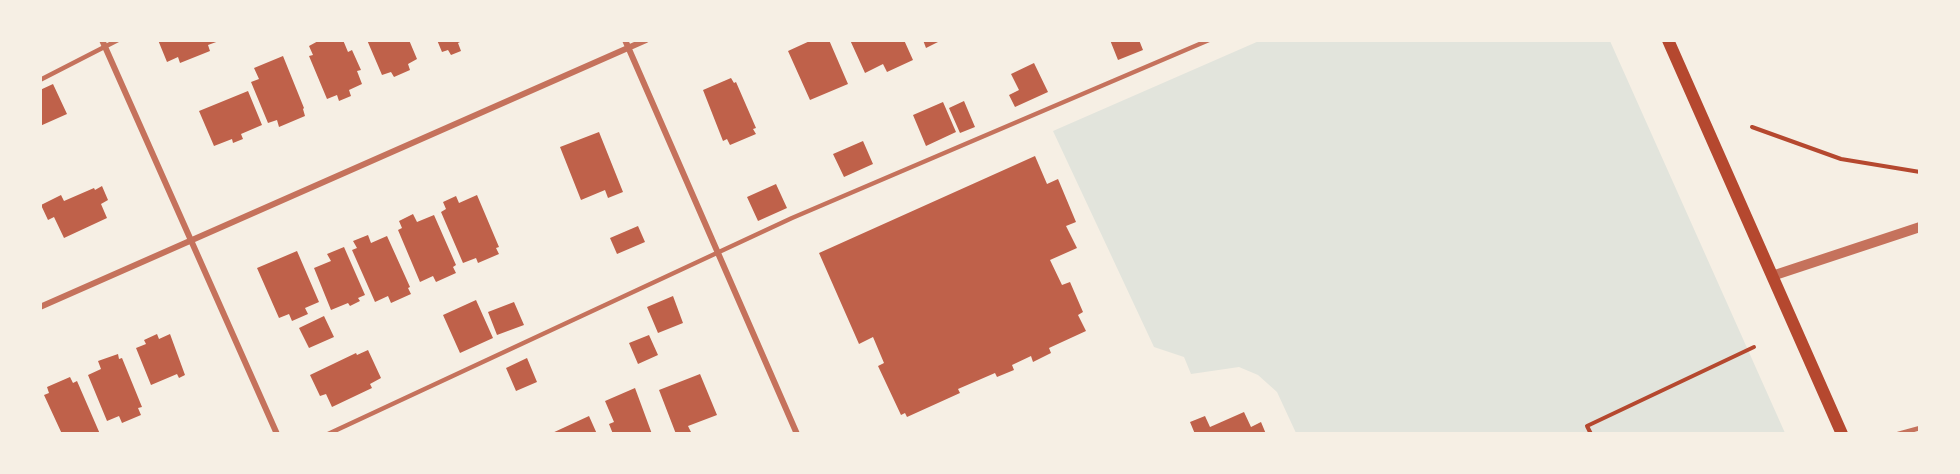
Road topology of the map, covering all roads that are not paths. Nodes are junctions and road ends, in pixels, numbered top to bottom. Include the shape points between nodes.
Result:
1 (118, 40) edge
2 (625, 40) edge
3 (645, 40) edge
4 (1209, 40) edge
5 (1668, 40) edge
6 (104, 43) edge
7 (628, 48) junction
8 (40, 80) edge
9 (1920, 227) edge
10 (191, 241) junction
11 (718, 253) junction
12 (1772, 276) junction
13 (40, 307) edge
14 (1920, 428) edge
15 (277, 434) edge
16 (328, 434) edge
17 (797, 434) edge
18 (1842, 434) edge
19 (1899, 434) edge

1 - 6 lane
2 - 7 street
3 - 7 street
4 - 11 lane
5 - 12 main road
6 - 8 lane
6 - 10 street
7 - 10 street
7 - 11 street
9 - 12 street
10 - 13 street
10 - 15 street
11 - 16 lane
11 - 17 street
12 - 18 main road
14 - 19 lane

